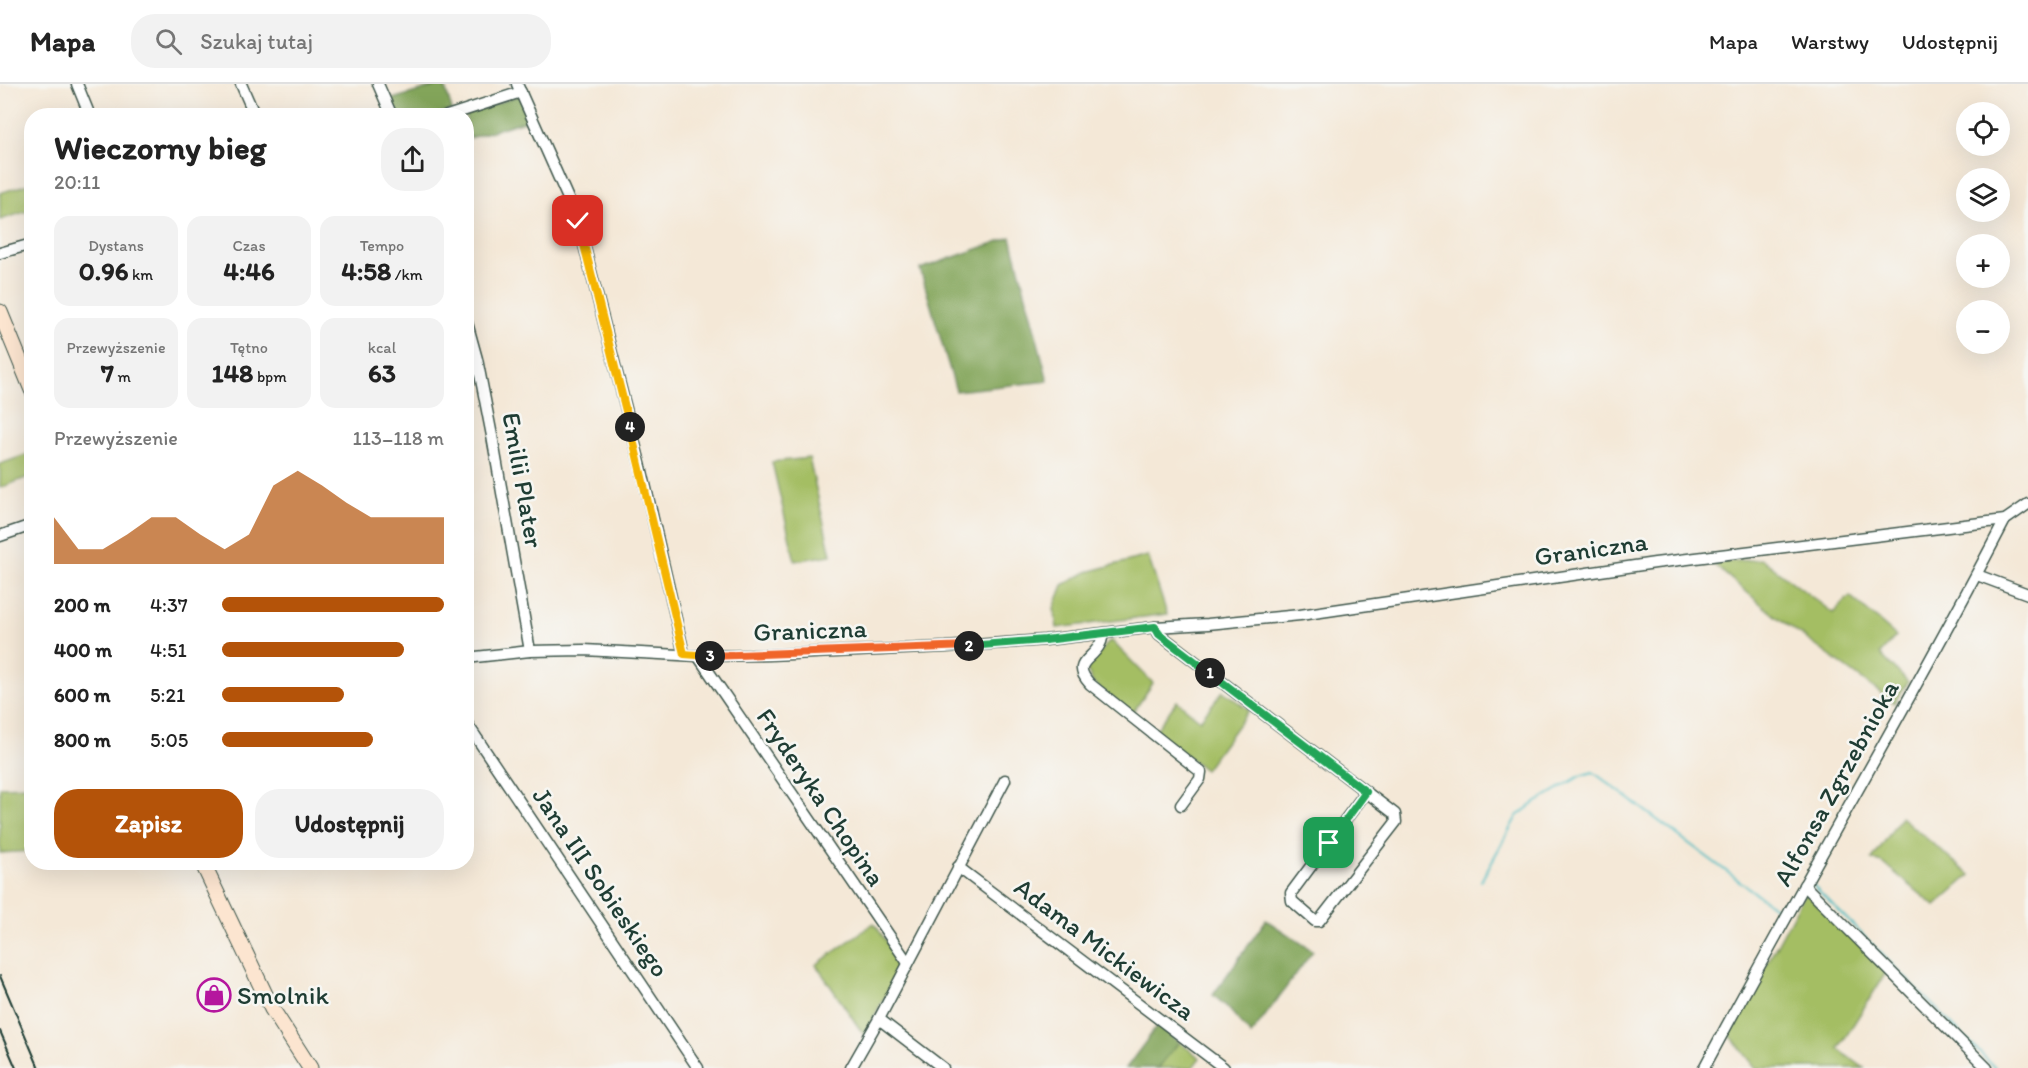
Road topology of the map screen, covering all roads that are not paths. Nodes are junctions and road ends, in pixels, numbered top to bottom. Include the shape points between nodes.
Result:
1 (77, 84) edge
2 (241, 84) edge
3 (378, 84) edge
4 (519, 88) edge
5 (87, 108) edge
6 (252, 108) edge
7 (388, 108) edge
8 (468, 108) edge
9 (24, 246) edge
10 (0, 254) edge
11 (0, 312) edge
12 (474, 348) edge
13 (24, 370) edge
14 (2028, 504) edge
15 (2005, 520) junction
16 (24, 528) edge
17 (0, 536) edge
18 (1977, 575) junction
19 (2028, 594) edge
20 (1155, 627) junction
21 (1102, 634) junction
22 (530, 651) junction
23 (684, 654) junction
24 (698, 656) junction
25 (474, 657) edge
26 (474, 734) edge
27 (1005, 780) dead end
28 (1366, 792) junction
29 (1182, 805) dead end
30 (958, 867) junction
31 (206, 870) edge
32 (1804, 885) junction
33 (908, 963) junction
34 (879, 1019) junction
35 (310, 1068) edge
36 (698, 1068) edge
37 (851, 1068) edge
38 (943, 1068) edge
39 (1224, 1068) edge
40 (1704, 1068) edge
41 (1987, 1068) edge

1 - 5 street
2 - 6 street
3 - 7 street
4 - 8 street
4 - 23 street via 578,221
9 - 10 street
11 - 13 main road
12 - 22 street, Emilii Plater
14 - 15 street, Graniczna
15 - 18 street, Alfonsa Zgrzebnioka
15 - 20 street, Graniczna via 1643,565 1300,615
16 - 17 street
18 - 19 street
18 - 32 street, Alfonsa Zgrzebnioka
20 - 21 street, Graniczna
20 - 28 street via 1159,634
21 - 24 street, Graniczna via 946,647
21 - 29 street via 1100,644 1082,665 1084,678 1201,772
22 - 23 street, Graniczna
22 - 25 street, Graniczna
23 - 24 street, Graniczna
24 - 33 street, Fryderyka Chopina
26 - 36 street, Jana III Sobieskiego
27 - 30 street
28 - 28 street via 1395,814 1396,822 1320,921 1315,921 1292,901 1291,893
30 - 33 street
30 - 39 street, Adama Mickiewicza
31 - 35 main road via 272,1009
32 - 40 street, Alfonsa Zgrzebnioka
32 - 41 street
33 - 34 street
34 - 37 street
34 - 38 street

